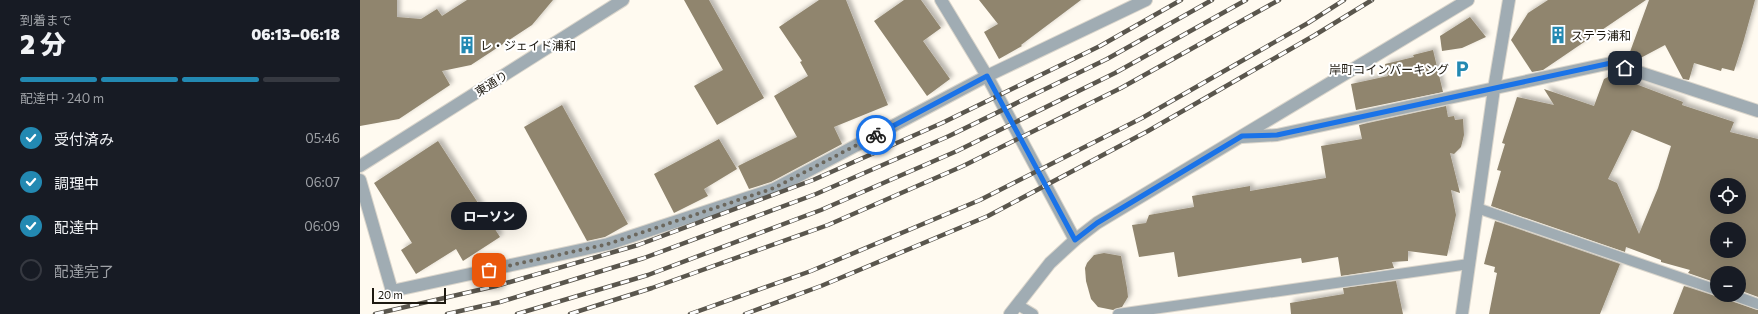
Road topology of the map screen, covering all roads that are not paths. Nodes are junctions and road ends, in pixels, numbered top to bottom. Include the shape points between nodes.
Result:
1 (623, 0) edge
2 (941, 0) edge
3 (1146, 0) edge
4 (1468, 0) edge
5 (1509, 0) edge
6 (990, 82) junction
7 (1494, 89) junction
8 (1758, 111) edge
9 (1242, 136) junction
10 (360, 166) edge
11 (360, 180) edge
12 (1477, 208) junction
13 (1075, 240) junction
14 (1469, 264) junction
15 (1710, 288) edge
16 (1746, 300) edge
17 (1758, 304) edge
18 (1014, 310) edge
19 (1033, 314) edge
20 (1118, 314) edge
21 (1462, 314) edge

1 - 10 street, 東通り
2 - 6 street
3 - 6 street
4 - 9 street
5 - 7 street
6 - 11 street via 774,188 608,244 392,291
6 - 13 street
7 - 8 street via 1611,63
7 - 9 street via 1277,135
7 - 12 street
9 - 13 street via 1097,223
12 - 14 street
12 - 15 lane
13 - 18 street via 1050,263
14 - 20 lane
14 - 21 street
16 - 17 lane
18 - 19 lane

